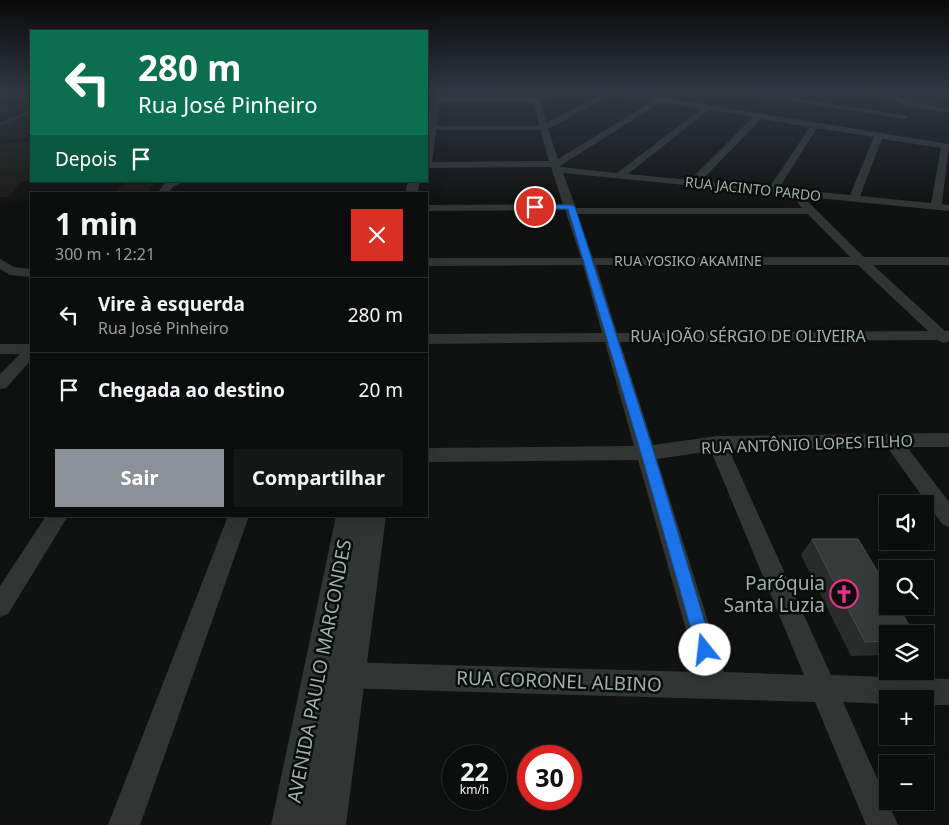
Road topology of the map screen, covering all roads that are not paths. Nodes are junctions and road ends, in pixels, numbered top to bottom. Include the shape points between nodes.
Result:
1 (545, 130) edge
2 (612, 130) edge
3 (678, 130) edge
4 (744, 130) edge
5 (811, 130) edge
6 (850, 130) edge
7 (892, 130) edge
8 (907, 130) edge
9 (879, 135) junction
10 (948, 146) edge
11 (428, 164) edge
12 (556, 167) junction
13 (619, 176) junction
14 (178, 182) edge
15 (692, 183) junction
16 (772, 191) junction
17 (163, 192) edge
18 (793, 193) junction
19 (854, 199) junction
20 (936, 207) junction
21 (428, 208) edge
22 (949, 208) edge
23 (572, 209) junction
24 (809, 210) junction
25 (588, 260) junction
26 (861, 261) junction
27 (949, 261) edge
28 (428, 262) edge
29 (2, 268) edge
30 (30, 273) edge
31 (611, 337) junction
32 (946, 337) edge
33 (428, 339) edge
34 (0, 349) edge
35 (30, 350) edge
36 (30, 351) edge
37 (0, 384) edge
38 (949, 440) edge
39 (892, 441) junction
40 (717, 443) junction
41 (648, 453) junction
42 (428, 454) edge
43 (57, 517) edge
44 (240, 517) edge
45 (349, 517) edge
46 (373, 517) edge
47 (949, 518) edge
48 (0, 606) edge
49 (335, 675) junction
50 (715, 685) junction
51 (823, 688) junction
52 (949, 692) edge
53 (124, 825) edge
54 (290, 825) edge
55 (327, 825) edge
56 (882, 825) edge

1 - 12 street
2 - 12 street
3 - 13 street
4 - 15 street
5 - 16 street
6 - 9 street
7 - 9 street
8 - 10 street
9 - 19 street
10 - 20 street
11 - 12 street, RUA JACINTO PARDO
12 - 13 street, RUA JACINTO PARDO
12 - 23 street
13 - 15 street, RUA JACINTO PARDO
14 - 17 street via 170,184
15 - 16 street, RUA JACINTO PARDO
16 - 18 street, RUA JACINTO PARDO
18 - 19 street, RUA JACINTO PARDO
18 - 24 street
19 - 20 street, RUA JACINTO PARDO
20 - 22 street, RUA JACINTO PARDO
21 - 23 street
23 - 24 street
23 - 25 street
24 - 26 street
25 - 26 street, RUA YOSIKO AKAMINE
25 - 28 street, RUA YOSIKO AKAMINE
25 - 31 street
26 - 27 street, RUA YOSIKO AKAMINE
26 - 32 street
29 - 30 street
31 - 32 street, RUA JOÃO SÉRGIO DE OLIVEIRA
31 - 33 street, RUA JOÃO SÉRGIO DE OLIVEIRA
31 - 41 street
34 - 35 street
36 - 37 street
38 - 39 street, RUA ANTÔNIO LOPES FILHO
39 - 40 street, RUA ANTÔNIO LOPES FILHO
39 - 47 street
40 - 41 street, RUA ANTÔNIO LOPES FILHO
40 - 51 street
41 - 42 street, RUA ANTÔNIO LOPES FILHO
41 - 50 street
43 - 48 street
44 - 53 street
45 - 49 street, AVENIDA PAULO MARCONDES
46 - 49 street, AVENIDA PAULO MARCONDES
49 - 50 street, RUA CORONEL ALBINO
49 - 54 street, AVENIDA PAULO MARCONDES
49 - 55 street, AVENIDA PAULO MARCONDES
50 - 51 street, RUA CORONEL ALBINO
51 - 52 street, RUA CORONEL ALBINO
51 - 56 street

